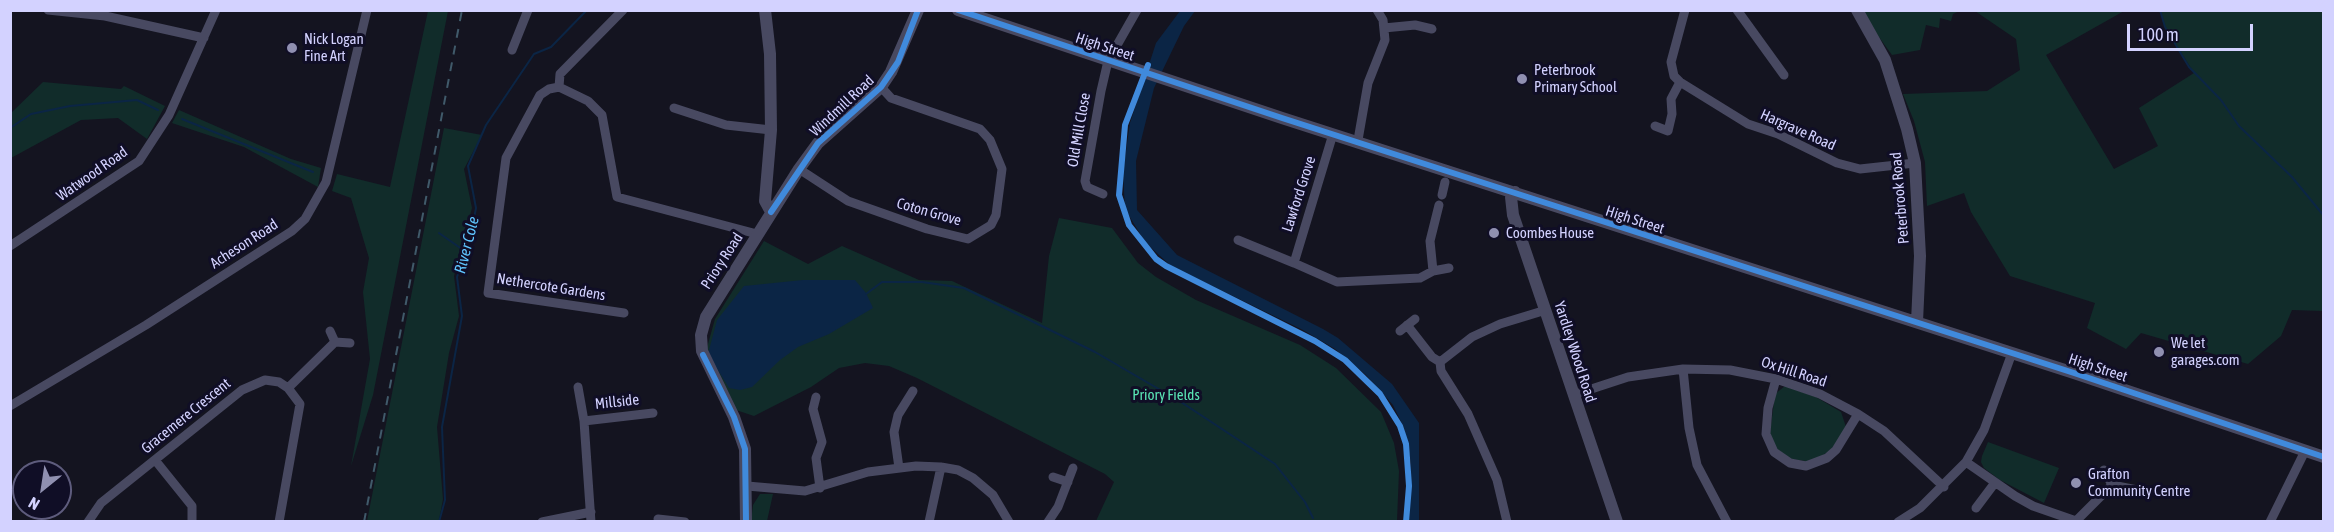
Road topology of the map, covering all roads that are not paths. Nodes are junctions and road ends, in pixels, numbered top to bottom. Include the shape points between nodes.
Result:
1 (48, 10) edge
2 (216, 10) edge
3 (367, 10) edge
4 (528, 10) edge
5 (623, 10) edge
6 (765, 10) edge
7 (918, 10) edge
8 (958, 10) edge
9 (1137, 10) edge
10 (1377, 10) edge
11 (1685, 10) edge
12 (1737, 10) edge
13 (1857, 10) edge
14 (1384, 28) junction
15 (1432, 30) dead end
16 (204, 38) junction
17 (512, 50) dead end
18 (1108, 61) junction
19 (1784, 75) dead end
20 (1680, 82) junction
21 (559, 87) junction
22 (881, 87) junction
23 (674, 108) dead end
24 (1655, 126) dead end
25 (771, 130) junction
26 (1333, 134) junction
27 (1358, 140) junction
28 (1915, 163) junction
29 (799, 169) junction
30 (1445, 182) dead end
31 (1515, 192) junction
32 (1103, 194) dead end
33 (771, 212) junction
34 (757, 234) junction
35 (1238, 240) dead end
36 (10, 246) edge
37 (1259, 248) junction
38 (1255, 259) dead end
39 (1294, 263) junction
40 (1449, 268) dead end
41 (1433, 271) junction
42 (1546, 310) junction
43 (624, 313) dead end
44 (1415, 319) dead end
45 (1917, 322) junction
46 (330, 331) dead end
47 (335, 342) junction
48 (350, 343) dead end
49 (2013, 353) junction
50 (1440, 362) junction
51 (1683, 369) junction
52 (1776, 379) junction
53 (578, 387) dead end
54 (288, 388) junction
55 (913, 391) dead end
56 (1573, 394) junction
57 (816, 397) dead end
58 (10, 406) edge
59 (653, 413) dead end
60 (1858, 414) junction
61 (584, 421) junction
62 (2305, 451) junction
63 (2324, 457) edge
64 (155, 460) junction
65 (1966, 462) junction
66 (941, 467) junction
67 (899, 468) junction
68 (1073, 468) dead end
69 (2104, 470) dead end
70 (1053, 477) dead end
71 (1068, 482) junction
72 (1994, 484) junction
73 (2112, 485) junction
74 (747, 486) junction
75 (1944, 487) junction
76 (820, 488) junction
77 (2137, 490) dead end
78 (1976, 508) dead end
79 (591, 517) edge
80 (658, 519) dead end
81 (2065, 520) edge
82 (2078, 521) edge
83 (88, 522) edge
84 (192, 522) edge
85 (279, 522) edge
86 (542, 522) edge
87 (685, 522) edge
88 (746, 522) edge
89 (929, 522) edge
90 (1009, 522) edge
91 (1048, 522) edge
92 (1508, 522) edge
93 (1617, 522) edge
94 (1727, 522) edge
95 (1898, 522) edge
96 (2270, 522) edge

1 - 16 street via 105,16
2 - 16 street, Watwood Road
3 - 58 street, Acheson Road via 326,182 305,219 146,325
4 - 17 street
5 - 21 street, Nethercote Gardens via 560,74
6 - 25 street
7 - 22 street, Windmill Road via 898,62
8 - 18 street, High Street
9 - 18 street
10 - 14 street
11 - 20 street via 1671,62 1674,76
12 - 19 street
13 - 28 street, Peterbrook Road via 1885,60
14 - 15 street via 1415,25
14 - 27 street via 1385,40 1368,83
16 - 36 street, Watwood Road via 169,116 139,161
18 - 26 street, High Street
18 - 32 street, Old Mill Close via 1085,181 1087,187
20 - 24 street via 1671,99 1668,131
20 - 28 street, Hargrave Road via 1749,124 1837,163 1860,169
21 - 34 street via 588,101 602,114 617,197
21 - 43 street, Nethercote Gardens via 540,95 506,158 488,293
22 - 29 street, Windmill Road via 839,122
22 - 29 street, Coton Grove via 891,98 980,129 990,140 1002,169 991,225 968,239 927,229 848,201
23 - 25 street via 726,125
25 - 33 street via 765,201
26 - 27 street, High Street
26 - 39 street, Lawford Grove
27 - 31 street, High Street
28 - 45 street, Peterbrook Road via 1920,248
29 - 33 street, Windmill Road
30 - 41 street via 1430,241
31 - 42 street, Yardley Wood Road via 1511,197 1513,215
31 - 45 street, High Street
33 - 34 street, Priory Road
34 - 74 street, Priory Road via 710,307 701,346 739,430 745,449
35 - 37 street
37 - 38 street
37 - 39 street
39 - 41 street via 1337,282 1420,278
40 - 41 street
42 - 50 street via 1472,337
42 - 56 street, Yardley Wood Road
44 - 50 street via 1404,328
45 - 49 street, High Street
46 - 47 street
47 - 48 street
47 - 54 street
49 - 62 street, High Street
49 - 65 street via 1984,430
50 - 92 street via 1441,371 1468,414 1497,480
51 - 52 street, Ox Hill Road via 1730,370
51 - 56 street, Ox Hill Road via 1628,377
51 - 94 street via 1697,465
52 - 60 street, Ox Hill Road via 1820,394
52 - 60 street via 1766,434 1774,452 1790,463 1806,466 1827,458
53 - 61 street
54 - 64 street, Gracemere Crescent via 271,380 252,383
54 - 85 street via 300,404
55 - 67 street via 898,415 894,432
56 - 93 street, Yardley Wood Road
57 - 76 street via 813,409 822,442 816,458
59 - 61 street, Millside
60 - 75 street, Ox Hill Road via 1884,431
61 - 79 street
62 - 63 street, High Street
62 - 96 street
64 - 83 street, Gracemere Crescent via 101,503
64 - 84 street via 192,506
65 - 72 street
65 - 75 street
66 - 67 street
66 - 89 street
66 - 90 street via 973,478 993,495
67 - 76 street via 868,472
68 - 71 street
69 - 73 street
70 - 71 street
71 - 91 street
72 - 78 street
72 - 81 street
73 - 77 street
73 - 82 street
74 - 76 street via 805,491
74 - 88 street, Priory Road
75 - 95 street
79 - 86 street
80 - 87 street
81 - 82 street

